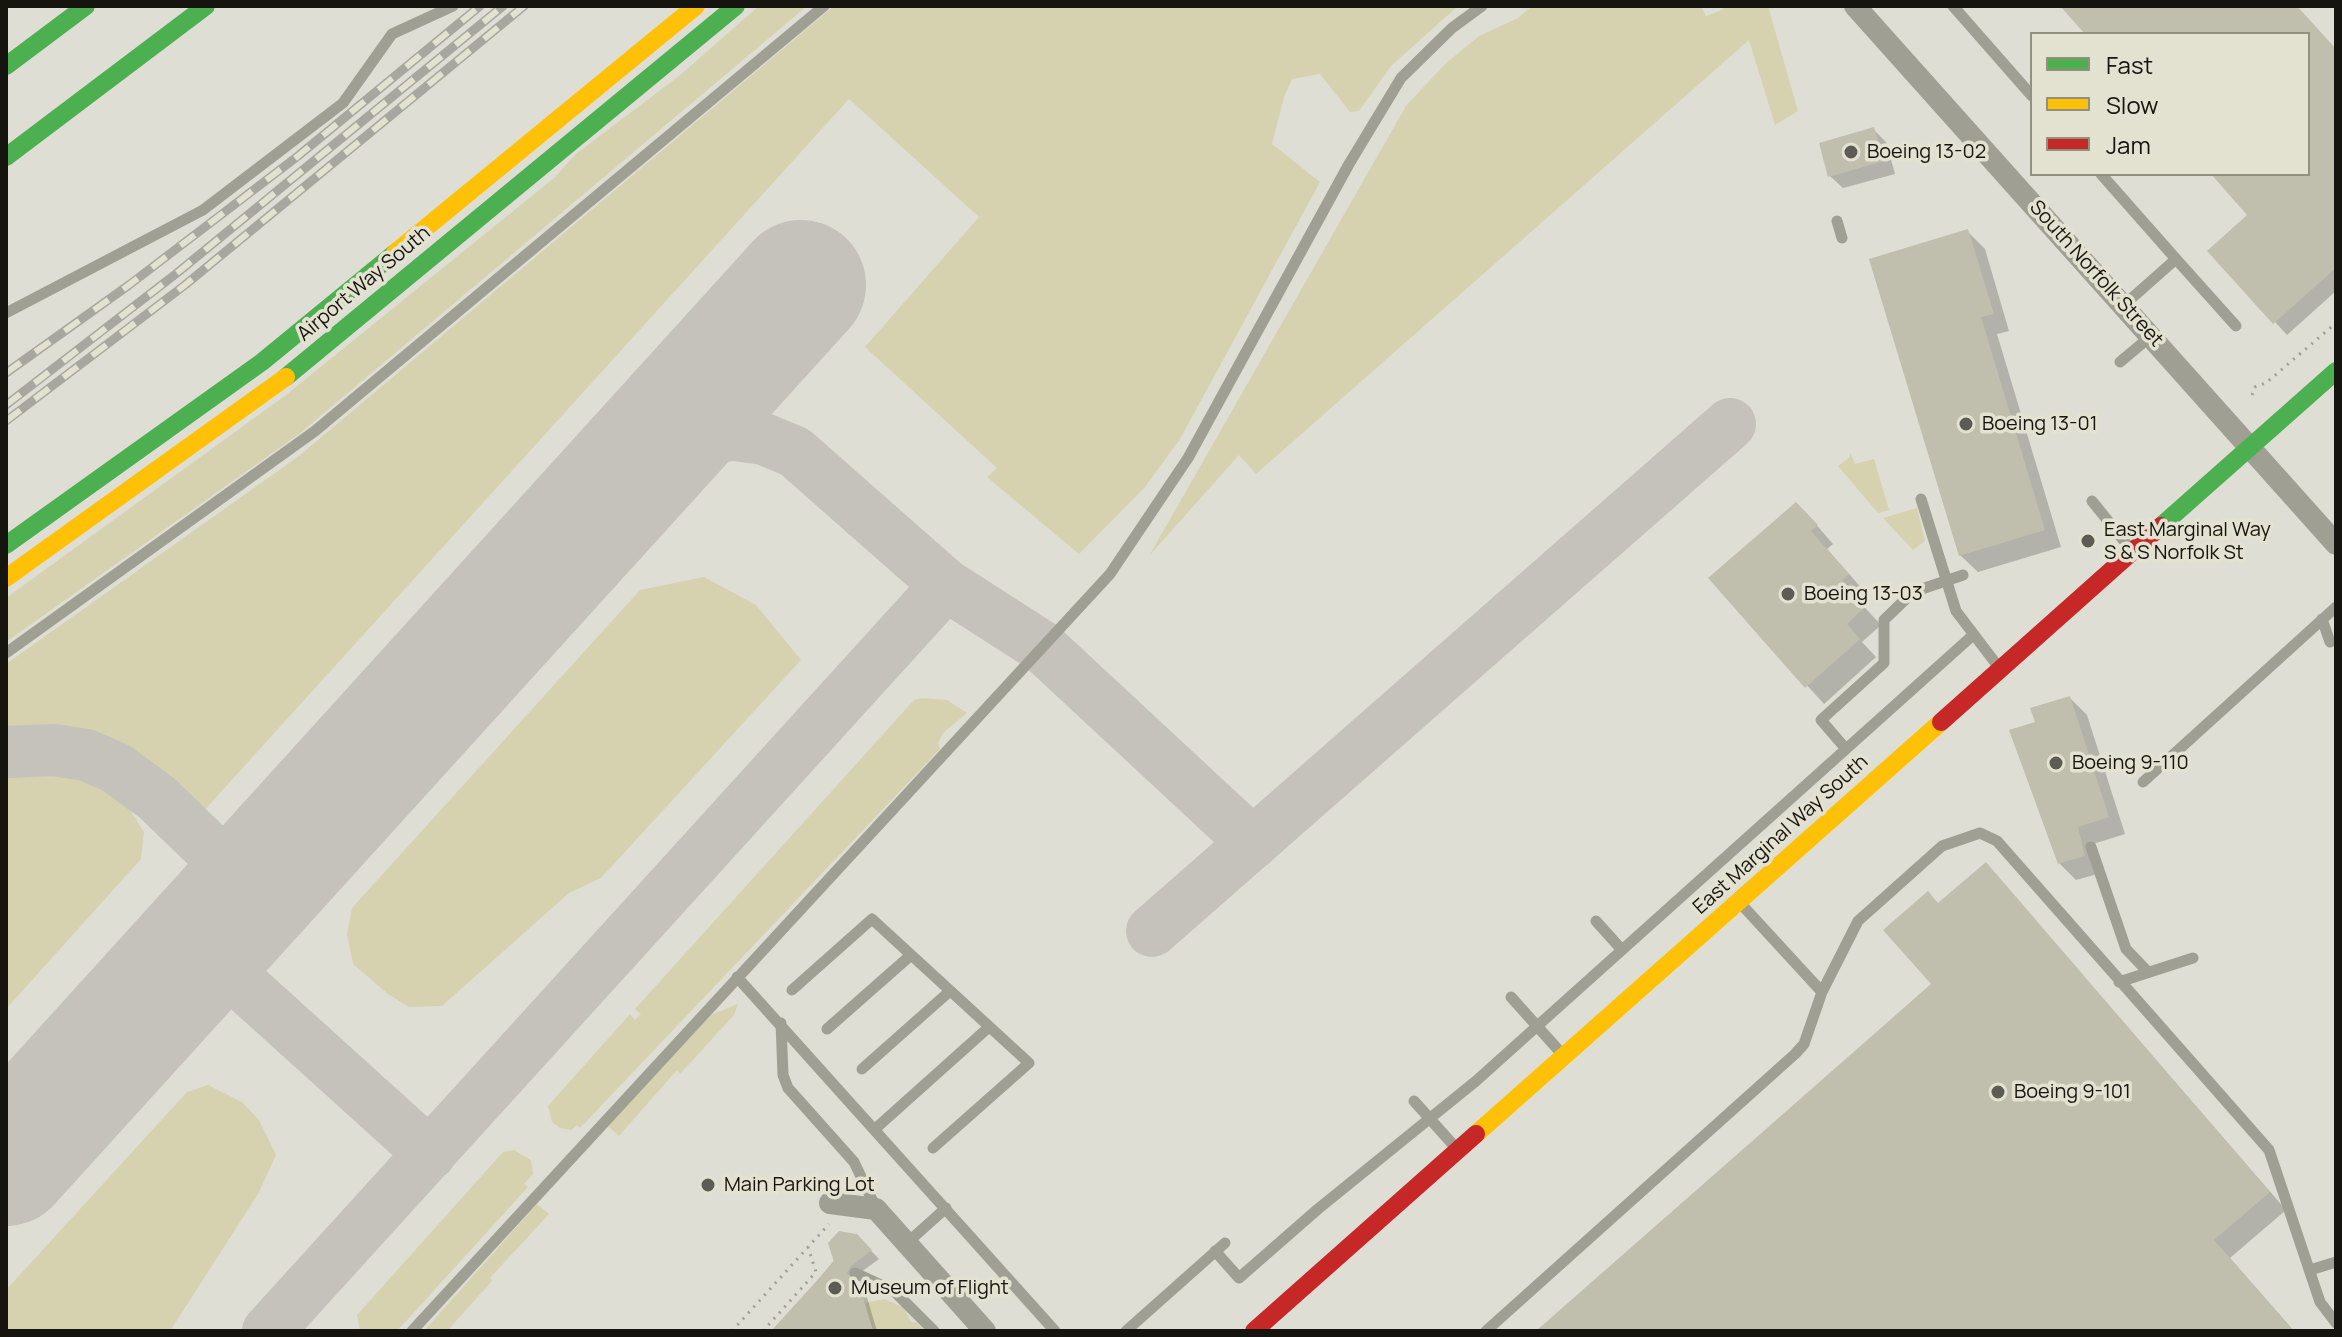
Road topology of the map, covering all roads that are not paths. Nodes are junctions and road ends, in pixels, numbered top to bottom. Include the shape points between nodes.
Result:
1 (86, 6) edge
2 (206, 6) edge
3 (453, 6) edge
4 (696, 6) edge
5 (736, 6) edge
6 (824, 6) edge
7 (1482, 6) edge
8 (1953, 6) edge
9 (1866, 10) edge
10 (6, 66) edge
11 (2030, 94) edge
12 (6, 157) edge
13 (2103, 176) edge
14 (1837, 221) dead end
15 (1842, 238) dead end
16 (2176, 259) junction
17 (2124, 305) junction
18 (6, 313) edge
19 (2236, 326) dead end
20 (2152, 335) junction
21 (2120, 362) dead end
22 (2336, 371) edge
23 (2251, 445) junction
24 (1921, 499) dead end
25 (2092, 501) dead end
26 (2336, 544) edge
27 (6, 545) edge
28 (2131, 550) junction
29 (1963, 575) dead end
30 (6, 578) edge
31 (1946, 581) junction
32 (2336, 607) edge
33 (2322, 619) junction
34 (1972, 636) junction
35 (2330, 642) dead end
36 (6, 653) edge
37 (2000, 669) junction
38 (1846, 749) junction
39 (2143, 782) dead end
40 (2091, 847) dead end
41 (1739, 902) junction
42 (1596, 921) dead end
43 (1622, 950) junction
44 (911, 955) junction
45 (2193, 958) dead end
46 (2148, 972) junction
47 (737, 977) junction
48 (2119, 982) junction
49 (792, 990) dead end
50 (950, 991) junction
51 (1822, 992) junction
52 (1511, 997) dead end
53 (781, 1023) junction
54 (1537, 1026) junction
55 (989, 1027) junction
56 (827, 1029) dead end
57 (1565, 1057) junction
58 (862, 1069) dead end
59 (1414, 1101) dead end
60 (1429, 1119) junction
61 (875, 1129) junction
62 (933, 1148) dead end
63 (1459, 1152) junction
64 (830, 1203) road end
65 (946, 1208) junction
66 (876, 1209) junction
67 (907, 1243) junction
68 (2336, 1262) edge
69 (2310, 1270) junction
70 (855, 1273) dead end
71 (2336, 1323) edge
72 (412, 1331) edge
73 (934, 1331) edge
74 (985, 1331) edge
75 (1055, 1331) edge
76 (1126, 1331) edge
77 (1254, 1331) edge
78 (1486, 1331) edge

1 - 10 main road
2 - 12 main road
3 - 18 lane via 392,34 343,103 203,210
4 - 27 main road, Airport Way South via 262,362
5 - 30 main road, Airport Way South via 273,388
6 - 36 lane via 315,431
7 - 47 lane via 1401,78 1188,458 1110,574
8 - 11 lane
9 - 17 street, South Norfolk Street
13 - 16 lane
14 - 15 lane
16 - 17 lane
16 - 19 lane
17 - 20 street, South Norfolk Street
20 - 21 lane
20 - 23 street, South Norfolk Street
22 - 23 main road, East Marginal Way South
23 - 26 street, South Norfolk Street
23 - 28 main road, East Marginal Way South
24 - 31 lane
25 - 28 lane
28 - 37 main road, East Marginal Way South
29 - 31 lane
31 - 34 lane
31 - 38 lane via 1913,592 1884,620 1884,663 1821,720
32 - 33 lane
33 - 35 lane
33 - 39 lane
34 - 37 lane
34 - 38 lane
37 - 41 main road, East Marginal Way South
38 - 43 lane
40 - 46 lane via 2126,949
41 - 51 lane
41 - 57 main road, East Marginal Way South
42 - 43 lane
43 - 54 lane
44 - 49 lane via 872,919
44 - 50 lane
44 - 56 lane
45 - 46 lane
46 - 48 lane
47 - 53 lane
47 - 72 lane
48 - 51 lane via 1997,841 1980,833 1942,846 1858,921
48 - 69 lane via 2269,1150
50 - 55 lane
50 - 58 lane
51 - 78 lane via 1804,1044 1795,1054
52 - 54 lane
53 - 61 lane
53 - 66 lane via 788,1088 854,1162
54 - 57 lane
54 - 60 lane
55 - 61 lane
55 - 62 lane via 1029,1063
57 - 63 main road, East Marginal Way South
59 - 60 lane
60 - 63 lane
60 - 76 lane via 1239,1278 1220,1247
61 - 65 lane
63 - 77 main road, East Marginal Way South
64 - 66 street
65 - 67 lane
65 - 75 lane
66 - 67 street
67 - 74 street
68 - 69 lane
69 - 71 lane via 2320,1302
70 - 73 lane via 894,1291

